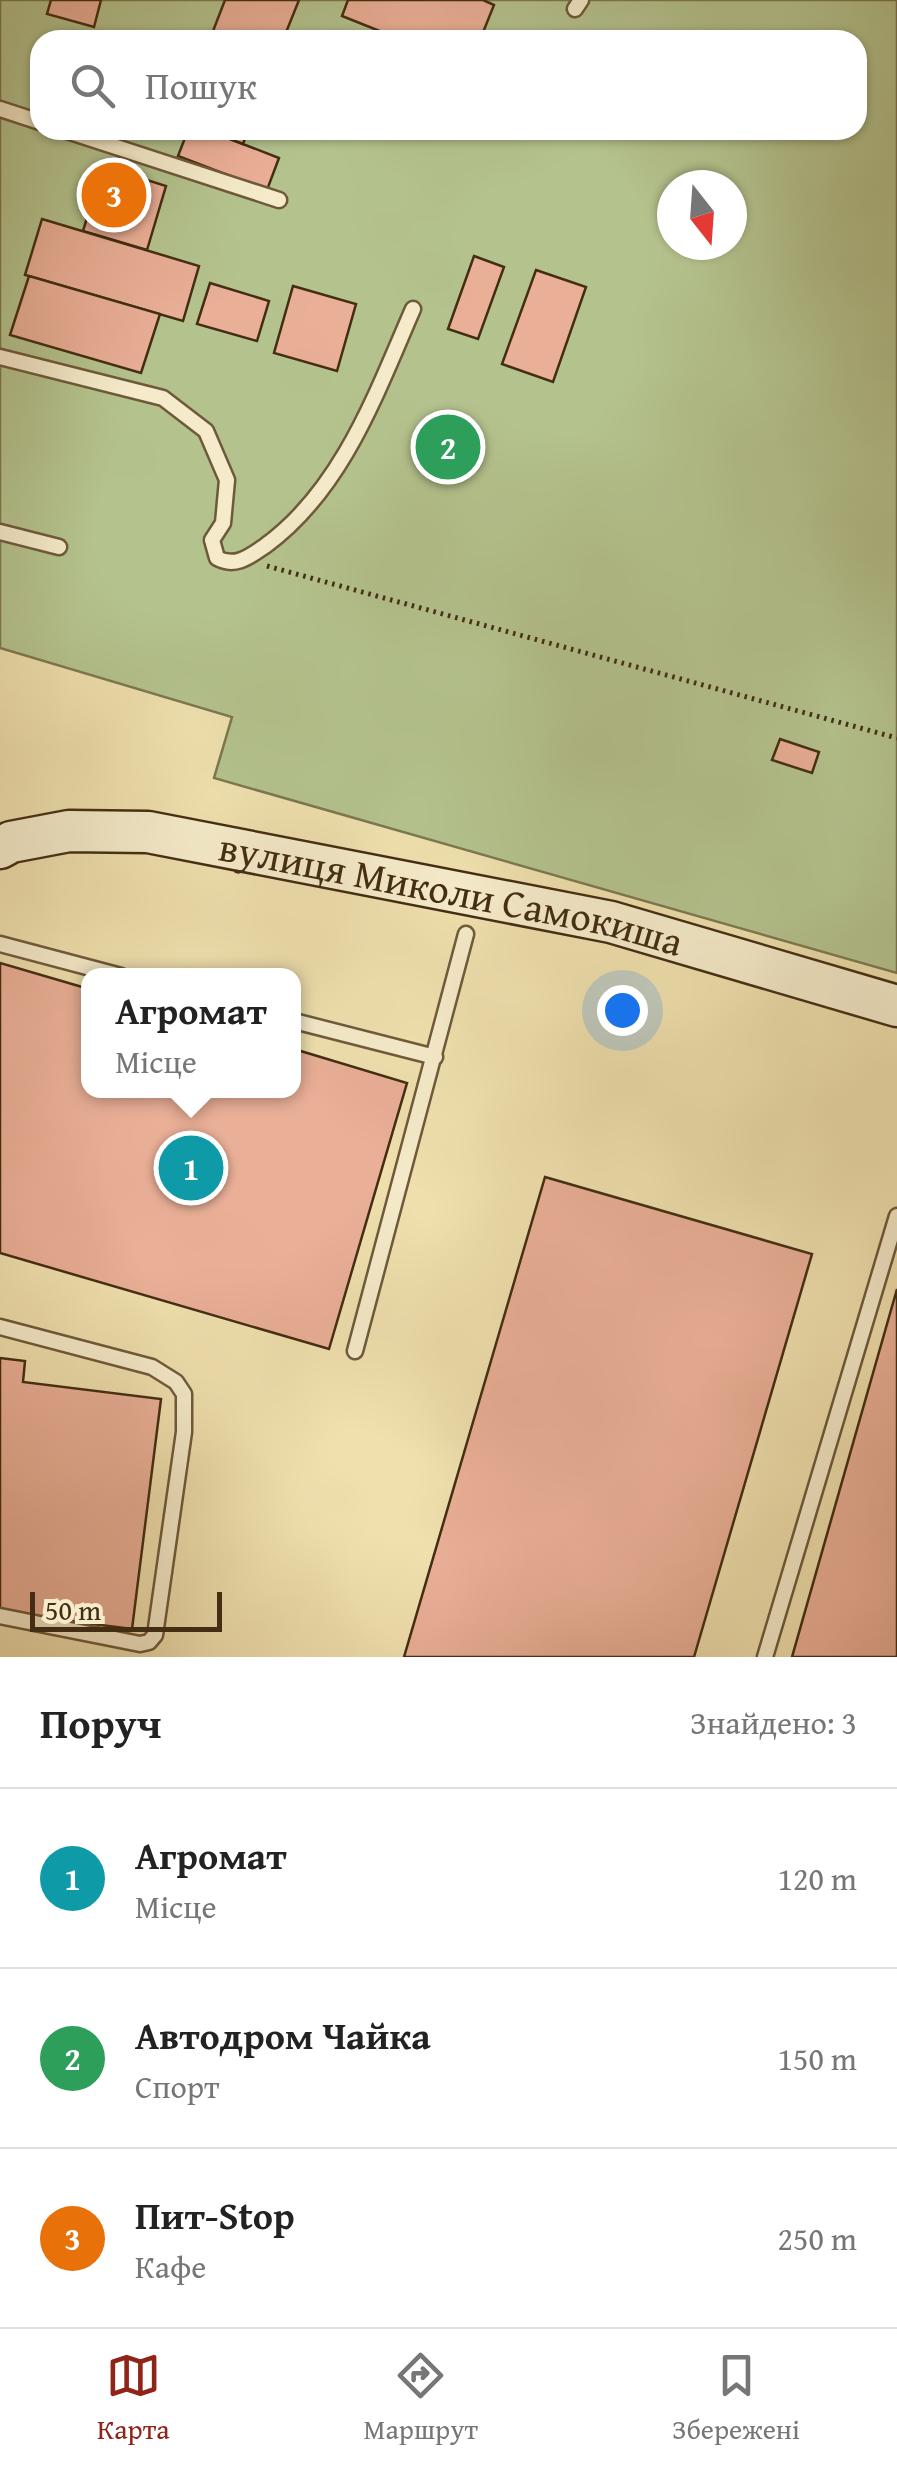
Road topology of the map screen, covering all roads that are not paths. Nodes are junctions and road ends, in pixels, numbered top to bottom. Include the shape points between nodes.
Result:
1 (0, 109) edge
2 (30, 119) edge
3 (95, 140) edge
4 (280, 200) dead end
5 (413, 309) dead end
6 (0, 357) edge
7 (0, 532) edge
8 (59, 546) dead end
9 (0, 848) edge
10 (466, 934) dead end
11 (0, 944) edge
12 (92, 968) edge
13 (897, 1006) edge
14 (301, 1022) edge
15 (434, 1058) junction
16 (897, 1216) edge
17 (0, 1327) edge
18 (356, 1351) dead end
19 (0, 1616) edge
20 (765, 1657) edge

1 - 2 lane
3 - 4 lane
5 - 6 lane via 334,474 289,528 245,560 226,563 217,558 212,540 223,523 228,480 206,431 163,398
7 - 8 lane
9 - 13 street, вулиця Миколи Самокиша via 69,832 148,832 612,922
10 - 15 lane
11 - 12 lane
14 - 15 lane
15 - 18 lane
16 - 20 lane
17 - 19 lane via 152,1367 184,1394 184,1432 150,1642

